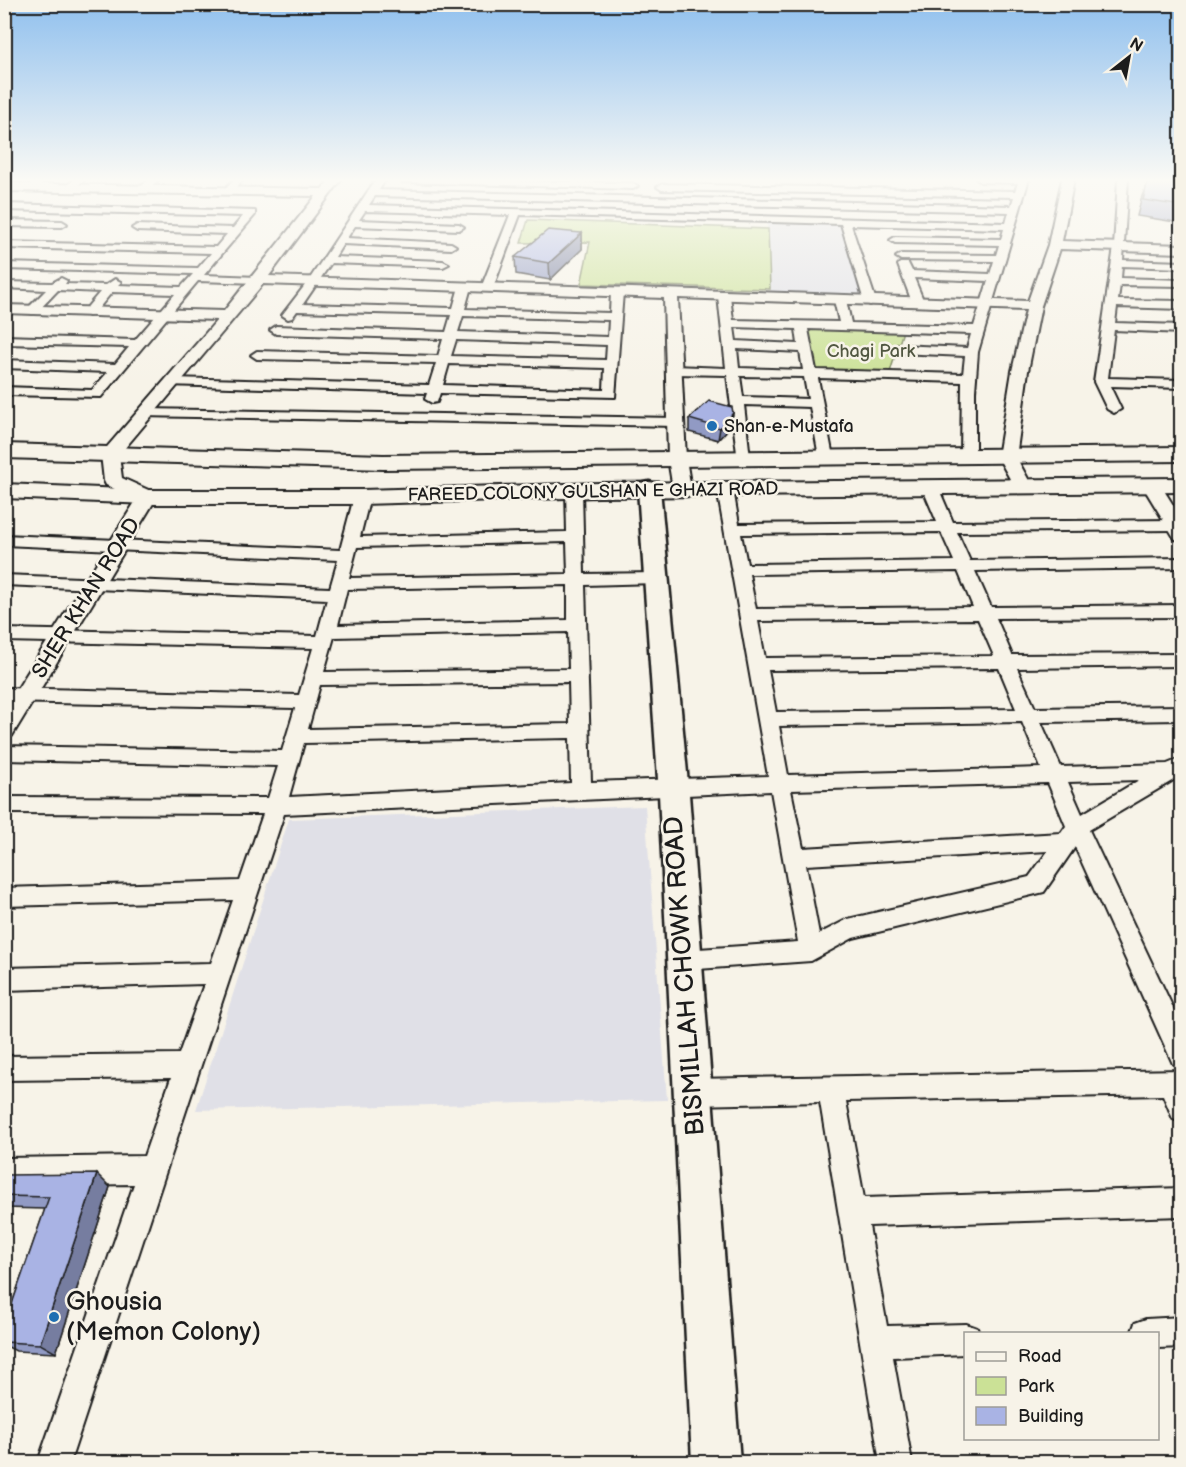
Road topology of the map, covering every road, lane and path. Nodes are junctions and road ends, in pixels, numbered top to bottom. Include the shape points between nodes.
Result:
1 (95, 247) edge
2 (106, 247) edge
3 (221, 247) edge
4 (284, 247) edge
5 (336, 247) edge
6 (450, 247) edge
7 (503, 247) edge
8 (853, 247) edge
9 (898, 247) edge
10 (1003, 247) edge
11 (1054, 247) edge
12 (1107, 247) edge
13 (119, 248) joint
14 (144, 248) junction
15 (1119, 248) junction
16 (1156, 249) junction
17 (1182, 249) edge
18 (219, 250) junction
19 (901, 257) junction
20 (1000, 258) junction
21 (327, 260) junction
22 (1117, 263) junction
23 (443, 264) junction
24 (1168, 265) junction
25 (1182, 265) edge
26 (4, 266) edge
27 (75, 268) junction
28 (126, 269) junction
29 (908, 274) junction
30 (198, 275) junction
31 (994, 278) junction
32 (259, 280) junction
33 (1115, 281) junction
34 (313, 282) junction
35 (1182, 283) edge
36 (4, 285) edge
37 (56, 286) junction
38 (434, 286) junction
39 (465, 287) junction
40 (109, 288) junction
41 (487, 288) junction
42 (184, 291) junction
43 (617, 292) junction
44 (671, 294) junction
45 (724, 296) junction
46 (840, 300) junction
47 (870, 301) junction
48 (918, 302) junction
49 (1112, 303) junction
50 (987, 305) junction
51 (1182, 305) edge
52 (1034, 306) junction
53 (294, 307) junction
54 (4, 309) edge
55 (32, 310) junction
56 (405, 310) junction
57 (88, 312) junction
58 (458, 312) junction
59 (164, 314) junction
60 (505, 314) junction
61 (228, 316) junction
62 (615, 317) junction
63 (727, 323) junction
64 (801, 325) junction
65 (1108, 326) junction
66 (846, 327) junction
67 (904, 328) junction
68 (1182, 329) edge
69 (978, 330) junction
70 (396, 334) junction
71 (451, 336) junction
72 (498, 337) junction
73 (4, 340) edge
74 (31, 341) junction
75 (614, 341) junction
76 (139, 345) junction
77 (730, 345) junction
78 (805, 348) junction
79 (261, 350) junction
80 (972, 352) junction
81 (386, 358) junction
82 (444, 359) junction
83 (491, 361) junction
84 (894, 362) junction
85 (612, 364) junction
86 (6, 365) edge
87 (118, 368) junction
88 (674, 370) junction
89 (733, 371) junction
90 (811, 373) junction
91 (968, 378) junction
92 (172, 382) junction
93 (1101, 382) junction
94 (235, 384) junction
95 (1182, 384) edge
96 (435, 389) junction
97 (4, 391) edge
98 (736, 401) junction
99 (816, 403) junction
100 (1114, 409) dead end
101 (145, 413) junction
102 (426, 418) junction
103 (676, 422) junction
104 (4, 451) edge
105 (110, 454) junction
106 (1182, 454) edge
107 (968, 456) junction
108 (826, 457) junction
109 (1007, 457) junction
110 (743, 458) junction
111 (677, 459) junction
112 (1151, 485) junction
113 (1182, 485) edge
114 (1023, 486) junction
115 (930, 487) junction
116 (665, 489) junction
117 (725, 489) junction
118 (574, 490) junction
119 (4, 491) edge
120 (148, 497) junction
121 (362, 497) junction
122 (947, 527) junction
123 (732, 529) junction
124 (1178, 530) edge
125 (575, 537) junction
126 (4, 540) edge
127 (118, 545) junction
128 (348, 549) junction
129 (1182, 563) edge
130 (964, 566) junction
131 (740, 569) junction
132 (656, 578) junction
133 (4, 580) edge
134 (576, 580) junction
135 (94, 584) junction
136 (338, 589) junction
137 (1182, 611) edge
138 (984, 613) junction
139 (748, 615) junction
140 (577, 626) junction
141 (4, 635) edge
142 (62, 636) junction
143 (325, 637) junction
144 (1182, 660) edge
145 (1005, 661) junction
146 (758, 664) junction
147 (578, 675) junction
148 (309, 691) junction
149 (15, 695) edge
150 (1182, 712) edge
151 (1029, 715) junction
152 (768, 719) junction
153 (4, 730) edge
154 (580, 731) junction
155 (292, 747) junction
156 (4, 753) edge
157 (1174, 769) edge
158 (1054, 775) junction
159 (780, 783) junction
160 (673, 786) junction
161 (581, 790) junction
162 (4, 805) edge
163 (276, 806) junction
164 (1072, 834) junction
165 (794, 857) junction
166 (247, 890) junction
167 (4, 897) edge
168 (811, 951) junction
169 (684, 960) junction
170 (219, 973) junction
171 (4, 979) edge
172 (1182, 1056) edge
173 (188, 1066) junction
174 (4, 1068) edge
175 (1176, 1082) edge
176 (831, 1089) junction
177 (693, 1092) junction
178 (1182, 1110) edge
179 (153, 1170) junction
180 (4, 1172) edge
181 (1182, 1202) edge
182 (852, 1212) junction
183 (1182, 1332) edge
184 (1159, 1333) edge
185 (964, 1339) edge
186 (875, 1342) junction
187 (54, 1462) edge
188 (716, 1462) edge
189 (896, 1462) edge

1 - 27 street
2 - 13 street
3 - 18 street
4 - 32 street
5 - 21 street
6 - 23 street
7 - 41 street
8 - 47 street
9 - 19 street
10 - 20 street
11 - 52 street
12 - 15 street
13 - 14 street
14 - 18 street
14 - 28 street
15 - 16 street
15 - 22 street
16 - 17 street
16 - 24 street
18 - 30 street
19 - 20 street
19 - 29 street
20 - 31 street
21 - 23 street
21 - 34 street
22 - 24 street
22 - 33 street
23 - 38 street
24 - 25 street
24 - 35 street
26 - 27 street
27 - 28 street
27 - 37 street
28 - 30 street
28 - 40 street
29 - 31 street
29 - 48 street
30 - 32 street
30 - 42 street
31 - 50 street
32 - 34 street
32 - 61 street
33 - 35 street
33 - 49 street
34 - 38 street
34 - 53 street
36 - 37 street
37 - 40 street
37 - 55 street
38 - 39 street
39 - 41 street
39 - 58 street
40 - 42 street
40 - 57 street
41 - 43 street
42 - 59 street
43 - 44 street
43 - 62 street
44 - 45 street
44 - 88 street
45 - 46 street
45 - 63 street
46 - 47 street
46 - 66 street
47 - 48 street
48 - 50 street
49 - 51 street
49 - 65 street
50 - 52 street
50 - 69 street
52 - 109 street
53 - 56 street
53 - 79 street
54 - 55 street
55 - 57 street
56 - 58 street
56 - 70 street
57 - 59 street
58 - 60 street
58 - 71 street
59 - 61 street
59 - 76 street
60 - 62 street
60 - 72 street
61 - 92 street
62 - 75 street
63 - 64 street
63 - 77 street
64 - 66 street
64 - 78 street
65 - 68 street
65 - 93 street
66 - 67 street
67 - 69 street
67 - 84 street
69 - 80 street
70 - 71 street
70 - 79 street
70 - 81 street
71 - 72 street
71 - 82 street
72 - 75 street
72 - 83 street
73 - 74 street
74 - 76 street
74 - 86 street
75 - 85 street
76 - 87 street
77 - 78 street
77 - 89 street
78 - 90 street
79 - 81 street
79 - 94 street
80 - 84 street
80 - 91 street
81 - 82 street
82 - 83 street
82 - 96 street
83 - 85 street
84 - 90 street
84 - 91 street
85 - 96 street via 610,394
86 - 87 street
87 - 97 street via 96,394
88 - 89 street
88 - 103 street
89 - 90 street
89 - 98 street
90 - 99 street
91 - 107 street
92 - 94 street
92 - 101 street
93 - 95 street
93 - 100 street
94 - 96 street
96 - 102 street
98 - 99 street
98 - 110 street
99 - 108 street
101 - 102 street
101 - 105 street
102 - 103 street
103 - 111 street
104 - 105 main road, FAREED COLONY GULSHAN E GHAZI ROAD
105 - 111 main road, FAREED COLONY GULSHAN E GHAZI ROAD via 383,462
105 - 120 street via 113,481
106 - 109 main road, FAREED COLONY GULSHAN E GHAZI ROAD
107 - 108 main road, FAREED COLONY GULSHAN E GHAZI ROAD
107 - 109 main road, FAREED COLONY GULSHAN E GHAZI ROAD
108 - 110 main road, FAREED COLONY GULSHAN E GHAZI ROAD
109 - 114 street
110 - 111 main road, FAREED COLONY GULSHAN E GHAZI ROAD
111 - 116 street
112 - 113 main road, FAREED COLONY GULSHAN E GHAZI ROAD
112 - 114 main road, FAREED COLONY GULSHAN E GHAZI ROAD
112 - 124 street
114 - 115 main road, FAREED COLONY GULSHAN E GHAZI ROAD
115 - 117 main road, FAREED COLONY GULSHAN E GHAZI ROAD
115 - 122 street
116 - 117 main road, FAREED COLONY GULSHAN E GHAZI ROAD
116 - 118 main road, FAREED COLONY GULSHAN E GHAZI ROAD
116 - 132 main road, BISMILLAH CHOWK ROAD
117 - 123 street
118 - 121 main road, FAREED COLONY GULSHAN E GHAZI ROAD
118 - 125 street
119 - 120 main road, FAREED COLONY GULSHAN E GHAZI ROAD
120 - 121 main road, FAREED COLONY GULSHAN E GHAZI ROAD
120 - 127 street, SHER KHAN ROAD
121 - 128 street
122 - 123 street
122 - 124 street
122 - 130 street
123 - 131 street
125 - 128 street
125 - 134 street
126 - 127 street
127 - 128 street
127 - 135 street, SHER KHAN ROAD
128 - 136 street
129 - 130 street
130 - 131 street
130 - 138 street
131 - 139 street
132 - 134 street
132 - 160 main road, BISMILLAH CHOWK ROAD
133 - 135 street
134 - 136 street
134 - 140 street
135 - 136 street
135 - 142 street, SHER KHAN ROAD
136 - 143 street
137 - 138 street
138 - 139 street
138 - 145 street
139 - 146 street
140 - 143 street
140 - 147 street
141 - 142 street
142 - 143 street
142 - 149 street, SHER KHAN ROAD
143 - 148 street
144 - 145 street
145 - 146 street
145 - 151 street
146 - 152 street
147 - 148 street
147 - 154 street
148 - 149 street
148 - 155 street
149 - 153 street, SHER KHAN ROAD
150 - 151 street
151 - 152 street
151 - 158 street
152 - 159 street
154 - 155 street
154 - 161 street
155 - 156 street
155 - 163 street
157 - 158 street
157 - 164 street
158 - 159 street
158 - 164 street
159 - 160 street
159 - 165 street
160 - 161 street
160 - 169 main road, BISMILLAH CHOWK ROAD
161 - 163 street
162 - 163 street
163 - 166 street
164 - 165 street
164 - 168 street via 1036,885 848,929
164 - 172 street
165 - 168 street
166 - 167 street
166 - 170 street
168 - 169 street
169 - 177 main road, BISMILLAH CHOWK ROAD
170 - 171 street
170 - 173 street
173 - 174 street
173 - 179 street
175 - 176 street
175 - 178 street
176 - 177 street
176 - 182 street
177 - 188 main road, BISMILLAH CHOWK ROAD
179 - 180 street
179 - 187 street
181 - 182 street
182 - 186 street
183 - 184 street
185 - 186 street
186 - 189 street

